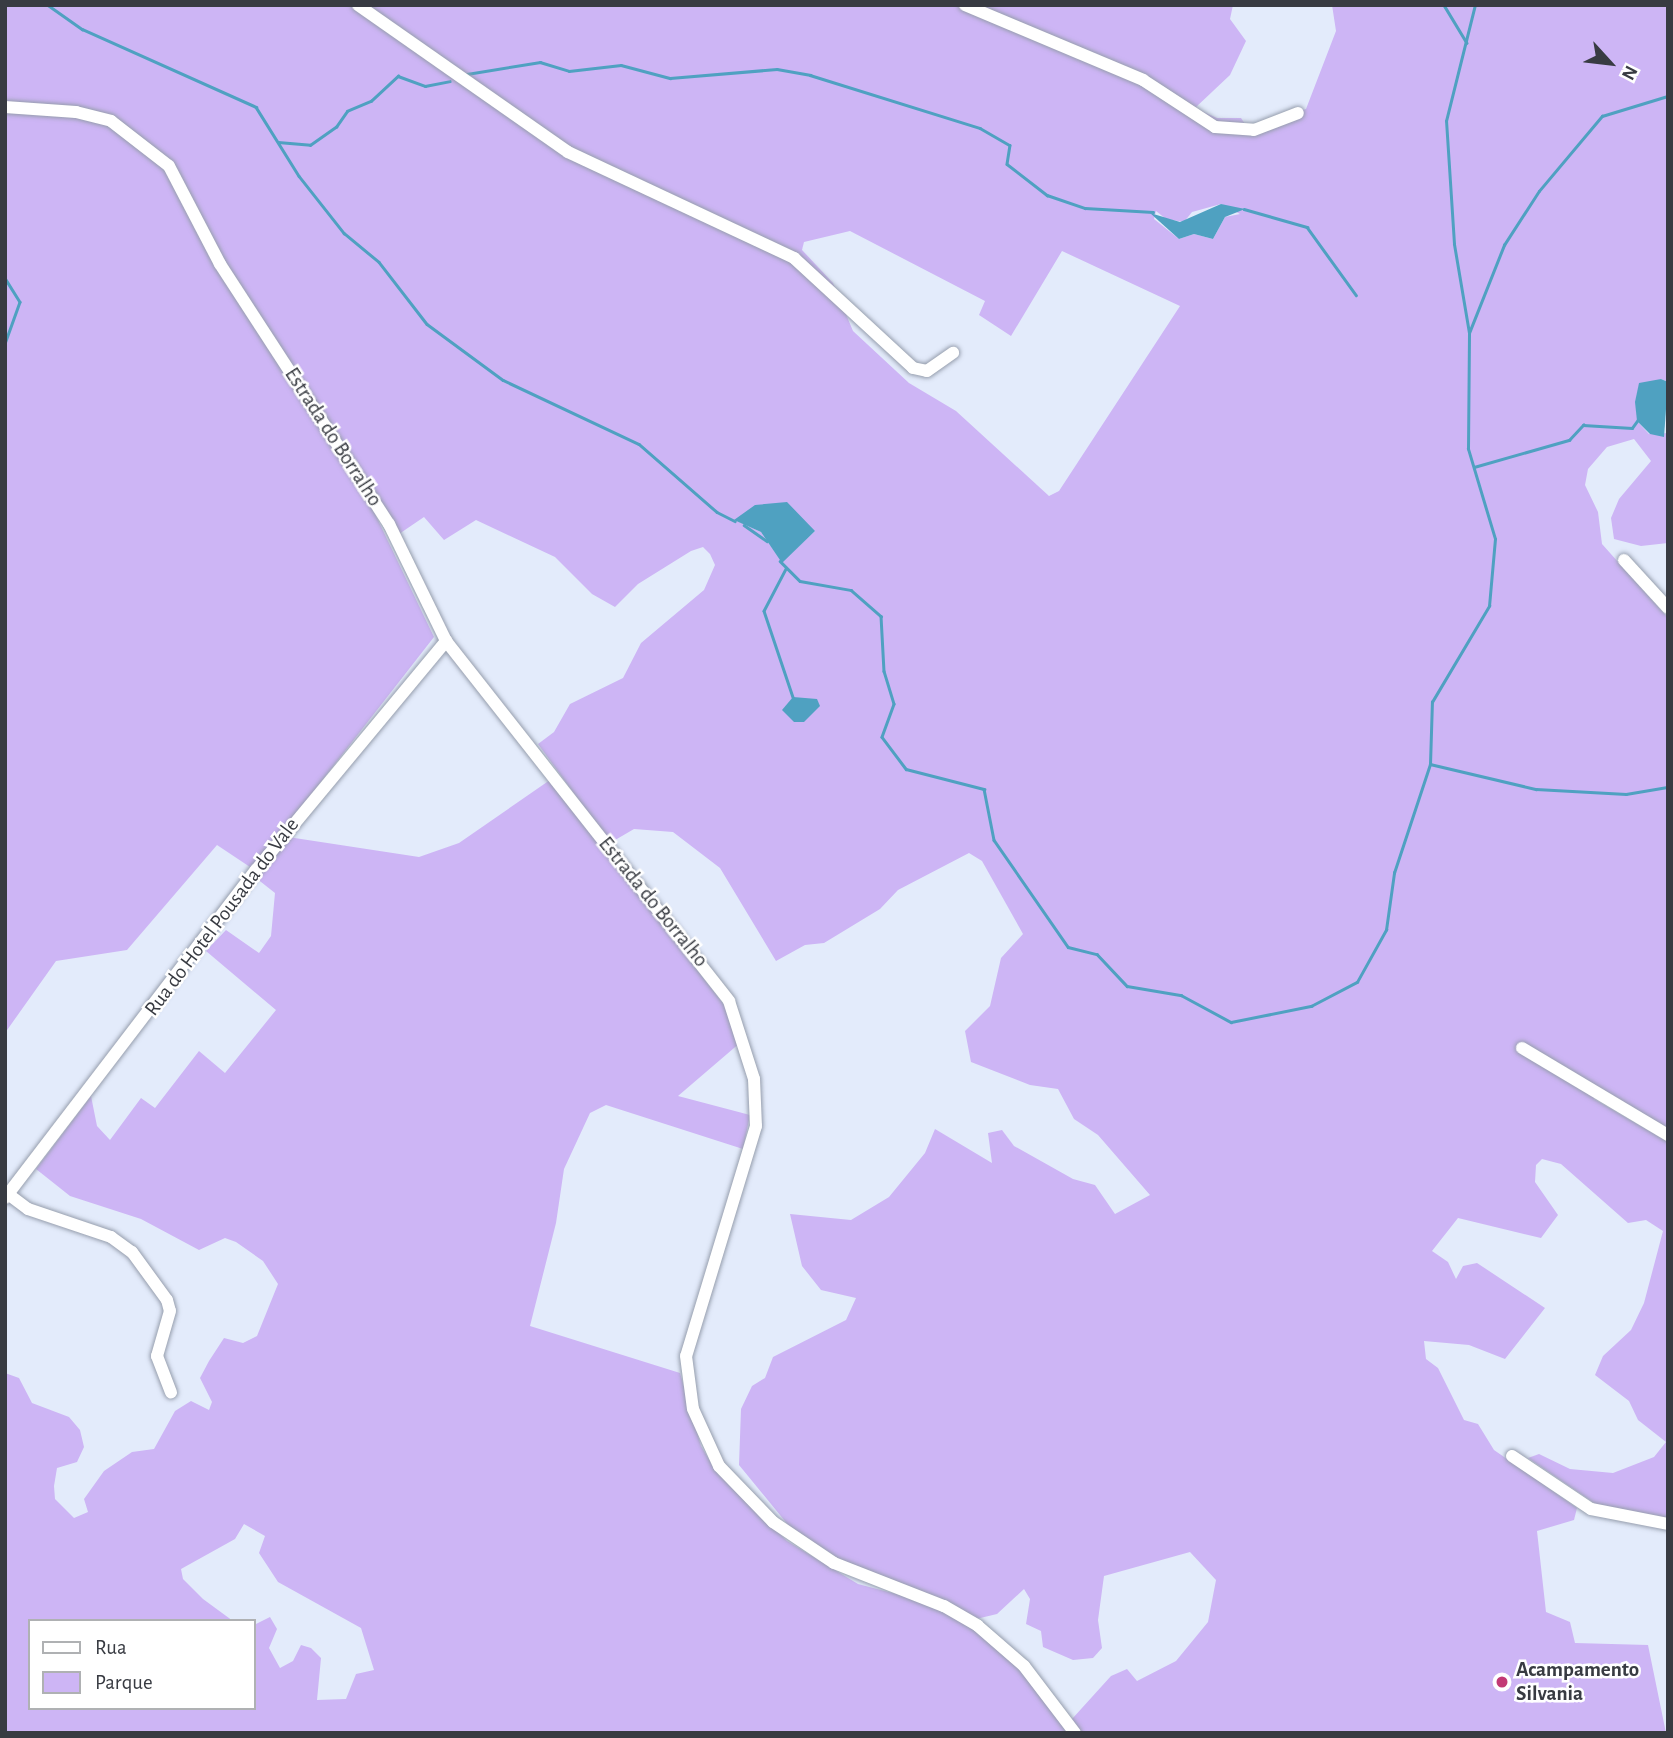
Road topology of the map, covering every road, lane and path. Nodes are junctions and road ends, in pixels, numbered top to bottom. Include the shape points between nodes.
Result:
1 (358, 5) edge
2 (965, 5) edge
3 (5, 107) edge
4 (1298, 113) dead end
5 (953, 354) dead end
6 (1624, 560) dead end
7 (1668, 608) edge
8 (446, 641) junction
9 (1522, 1048) dead end
10 (1668, 1135) edge
11 (7, 1196) edge
12 (171, 1392) dead end
13 (1512, 1456) dead end
14 (1668, 1524) edge
15 (1075, 1733) edge

1 - 5 street via 568,152 794,258 913,368 927,371
2 - 4 street via 1143,80 1215,127 1254,130
3 - 8 street, Estrada do Borralho via 66,111 111,121 169,166 220,264 389,524
6 - 7 street
8 - 11 street, Rua do Hotel Pousada do Vale via 276,845
8 - 15 street, Estrada do Borralho via 707,968 741,1026 758,1102 755,1126 686,1356 693,1409 713,1455 773,1522 804,1545 861,1578 944,1606 978,1626 1024,1666
9 - 10 street
11 - 12 street via 28,1209 111,1237 132,1252 167,1300 170,1311 157,1356
13 - 14 street via 1591,1508

